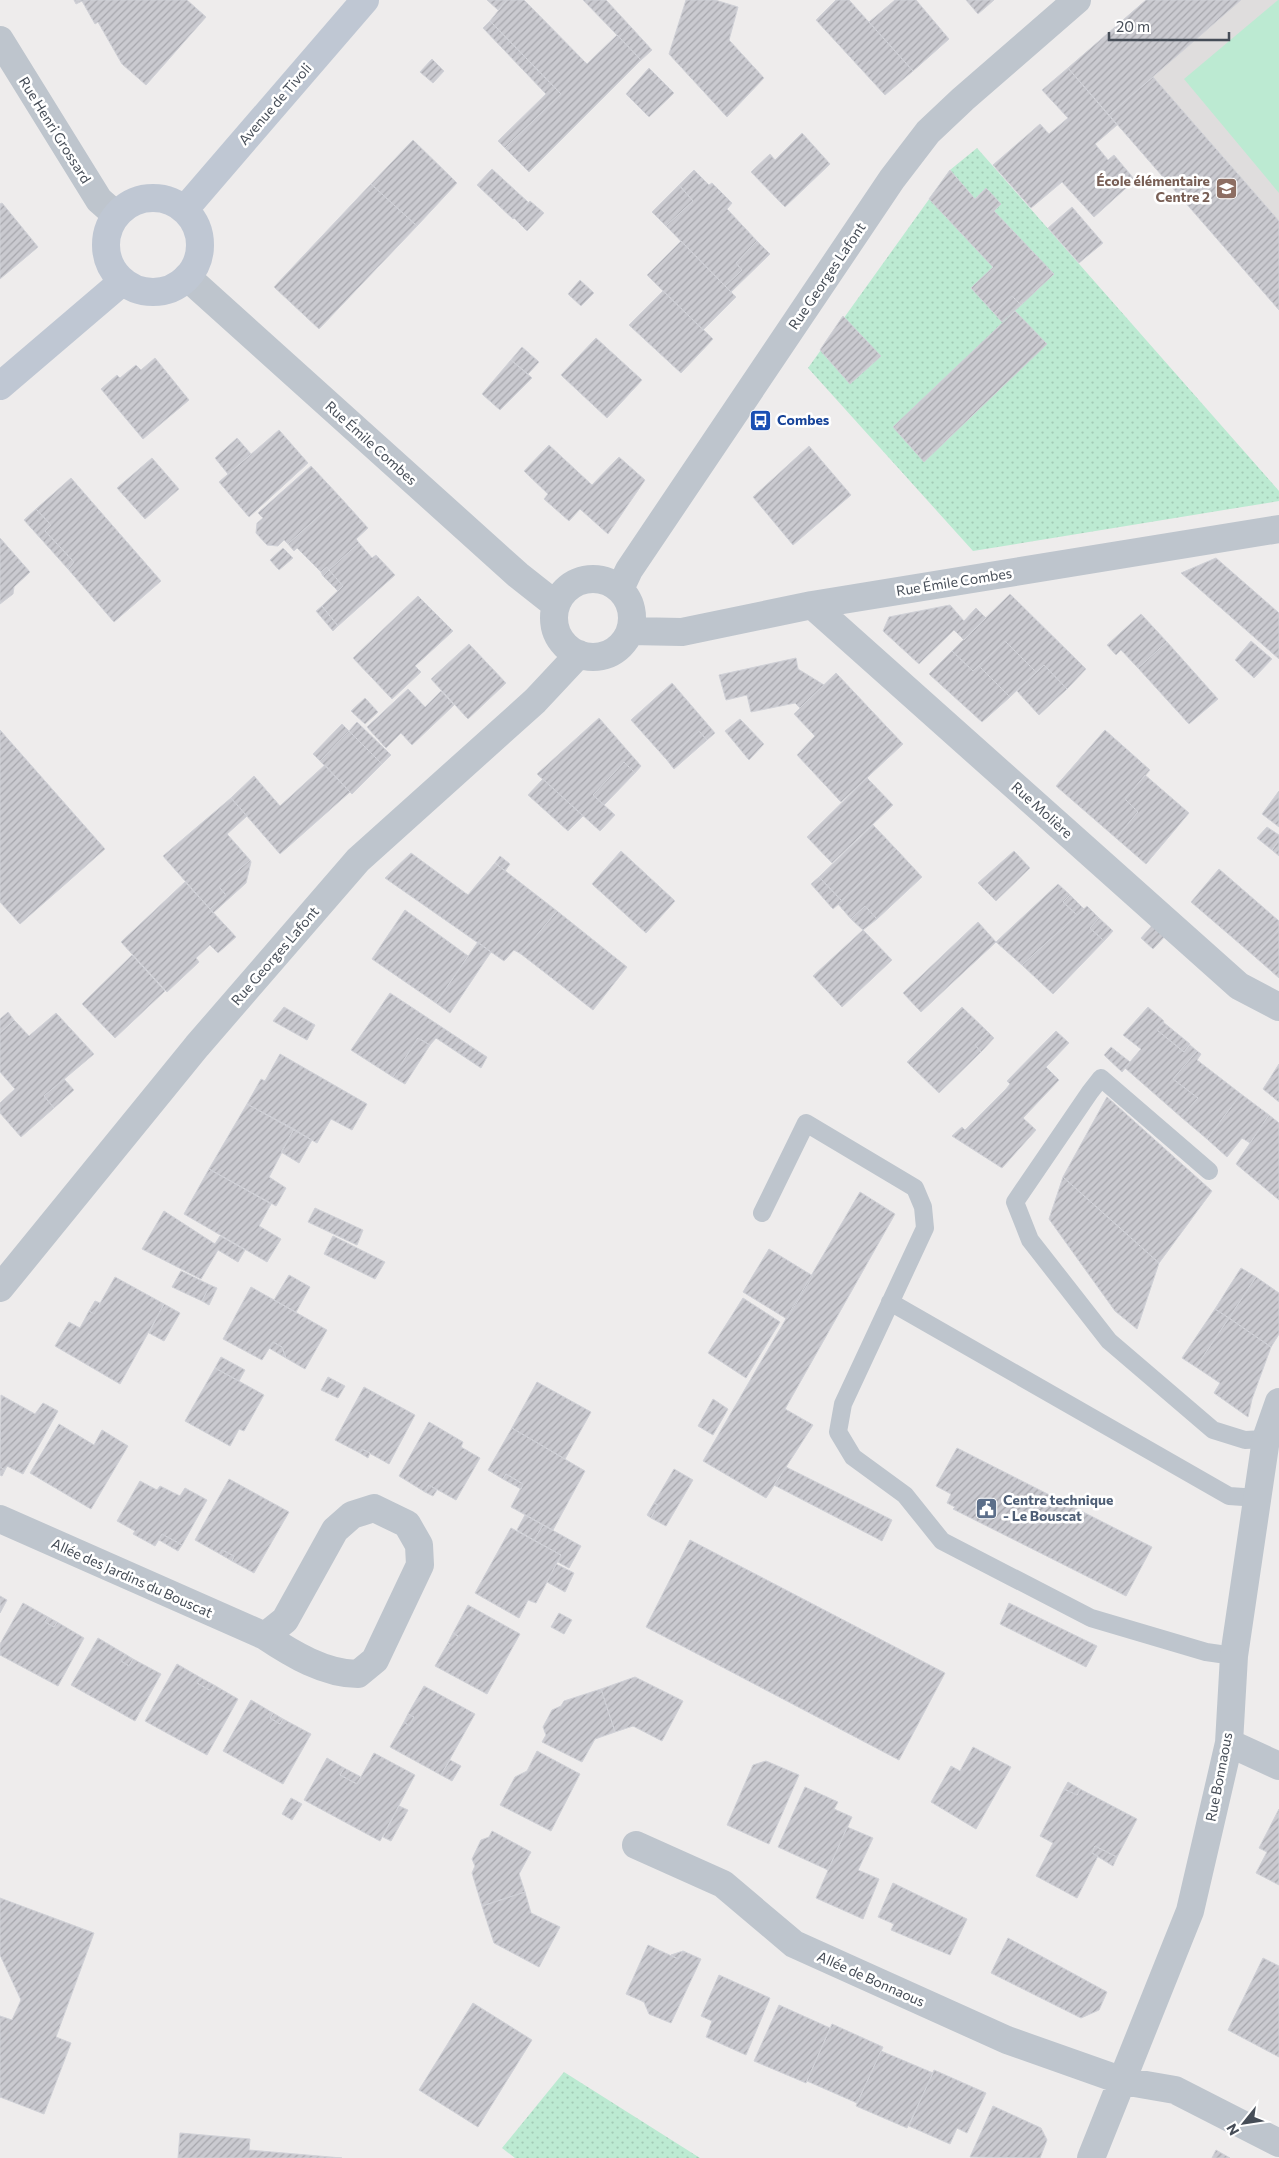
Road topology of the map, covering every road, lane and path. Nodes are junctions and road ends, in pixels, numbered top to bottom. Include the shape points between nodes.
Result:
1 (365, 0) edge
2 (1077, 0) edge
3 (0, 40) edge
4 (184, 209) junction
5 (116, 215) junction
6 (188, 277) junction
7 (123, 281) junction
8 (0, 386) edge
9 (1279, 529) edge
10 (620, 589) junction
11 (556, 605) junction
12 (812, 605) junction
13 (630, 631) junction
14 (579, 654) junction
15 (1279, 1007) edge
16 (1209, 1171) dead end
17 (762, 1213) dead end
18 (0, 1288) edge
19 (890, 1302) junction
20 (1279, 1402) edge
21 (1266, 1439) junction
22 (1258, 1498) junction
23 (0, 1519) edge
24 (265, 1636) junction
25 (1234, 1656) junction
26 (1229, 1743) junction
27 (1279, 1766) edge
28 (636, 1846) dead end
29 (1123, 2081) junction
30 (1279, 2143) edge
31 (1091, 2158) edge

1 - 4 street, Avenue de Tivoli
2 - 10 street, Rue Georges Lafont via 928,132 892,179 628,570
3 - 5 street, Rue Henri Grossard via 99,200
4 - 5 street via 157,197 128,204
4 - 6 street via 194,221 200,250
5 - 7 street via 108,228 107,256 112,269
6 - 7 street via 176,286 148,292 134,289
6 - 11 street, Rue Émile Combes via 518,575
7 - 8 street
9 - 12 street, Rue Émile Combes
10 - 11 street via 609,582 584,580 572,585
10 - 13 street via 632,608
11 - 14 street via 554,617 561,639
12 - 13 street, Rue Émile Combes via 682,632
12 - 15 street, Rue Molière via 1239,986
13 - 14 street via 615,650 597,656
14 - 18 street, Rue Georges Lafont via 535,701 358,860 197,1046
16 - 21 lane via 1101,1078 1016,1202 1030,1240 1109,1341 1213,1430 1245,1440
17 - 19 lane via 806,1123 915,1188 923,1207 925,1228
19 - 22 lane via 1229,1496
19 - 25 lane via 843,1404 838,1432 852,1457 905,1494 942,1541 1091,1618 1206,1652
20 - 21 street, Rue Bonnaous
21 - 22 street, Rue Bonnaous
22 - 25 street, Rue Bonnaous
23 - 24 street, Allée des Jardins du Bouscat
24 - 24 street, Allée des Jardins du Bouscat via 287,1650 340,1674 358,1674 376,1660 420,1565 419,1544 406,1524 374,1508 352,1515 335,1530 285,1620
25 - 26 street, Rue Bonnaous
26 - 27 street
26 - 29 street, Rue Bonnaous via 1190,1911
28 - 29 street, Allée de Bonnaous via 723,1884 794,1944 1007,2040
29 - 30 street via 1175,2090
29 - 31 street, Rue Bonnaous

